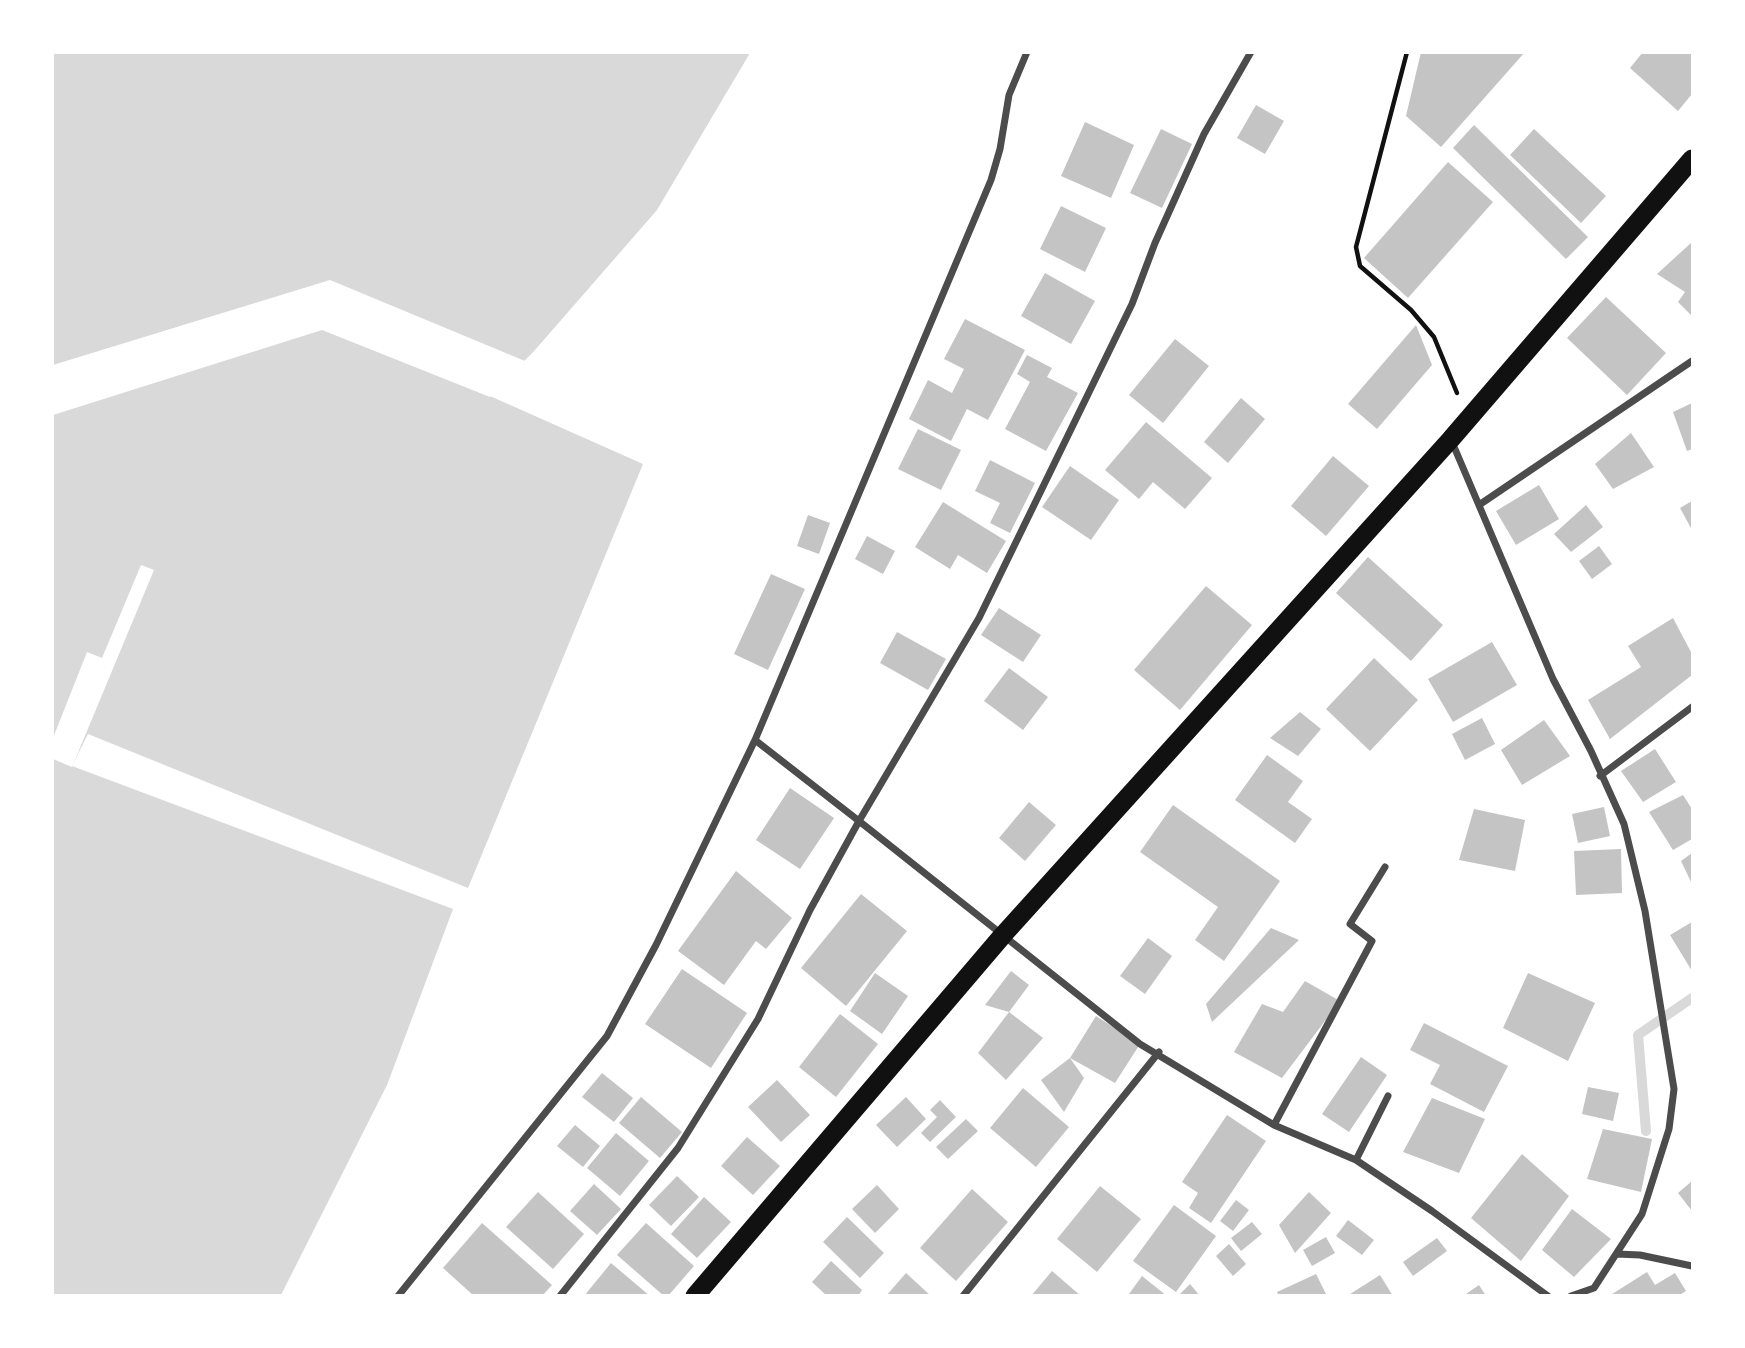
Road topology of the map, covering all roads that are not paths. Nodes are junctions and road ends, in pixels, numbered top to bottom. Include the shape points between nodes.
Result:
1 (1027, 52) edge
2 (1251, 52) edge
3 (1692, 159) edge
4 (1692, 361) edge
5 (1451, 439) junction
6 (1479, 505) junction
7 (1692, 707) edge
8 (755, 740) junction
9 (1600, 776) junction
10 (859, 821) junction
11 (1385, 867) dead end
12 (1003, 935) junction
13 (1159, 1052) junction
14 (1388, 1096) dead end
15 (1274, 1125) junction
16 (1356, 1160) junction
17 (1617, 1254) junction
18 (1692, 1266) edge
19 (398, 1296) edge
20 (560, 1296) edge
21 (695, 1296) edge
22 (963, 1296) edge
23 (1548, 1296) edge
24 (1571, 1296) edge

1 - 8 street via 1009,95 991,180
2 - 10 street via 1204,134 1132,304 979,618
3 - 5 highway
4 - 6 street
5 - 6 street
5 - 12 highway
6 - 9 street
7 - 9 street
8 - 10 street
8 - 19 street via 607,1036
9 - 17 street via 1627,836 1645,911 1674,1089 1656,1176 1642,1214
10 - 12 street
10 - 20 street via 758,1018 678,1148
11 - 15 street via 1350,924 1372,941
12 - 13 street via 1140,1044
12 - 21 highway
13 - 15 street
13 - 22 street
14 - 16 street
15 - 16 street
16 - 23 street
17 - 18 street
17 - 24 street via 1594,1287

